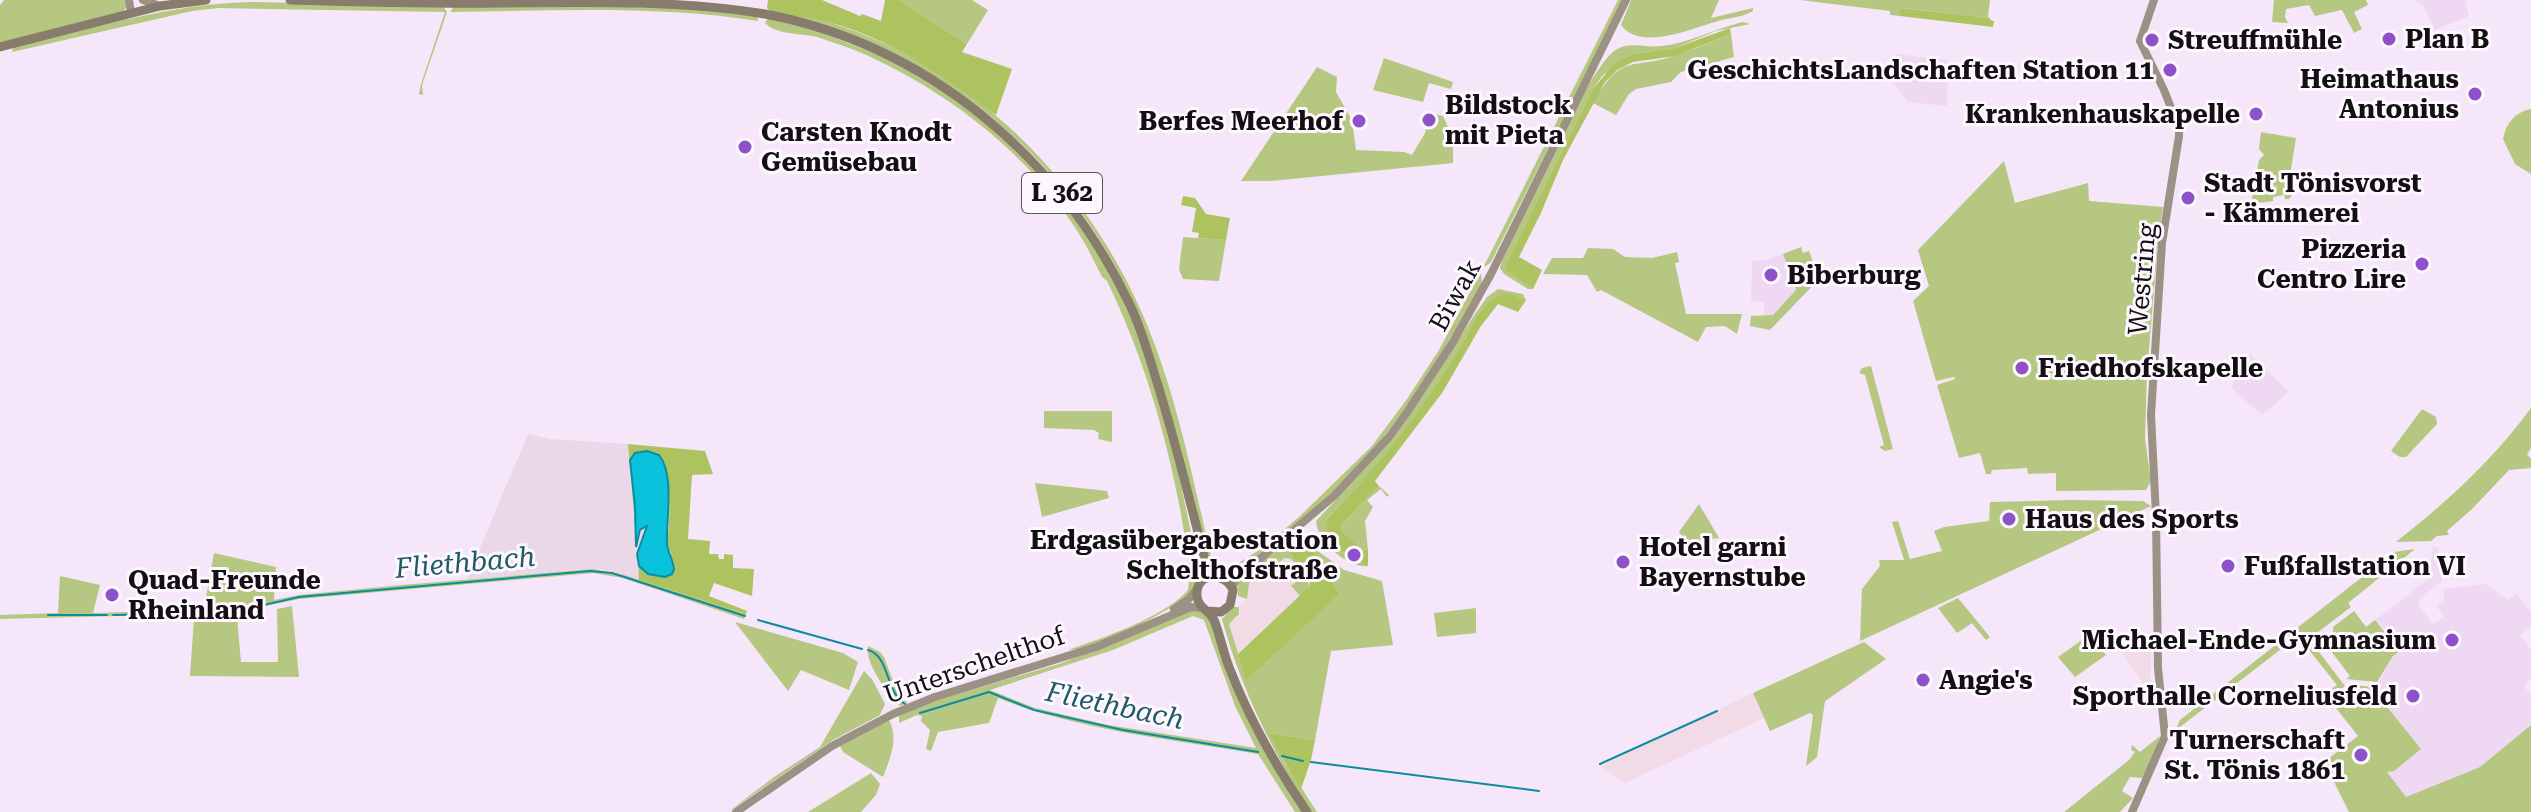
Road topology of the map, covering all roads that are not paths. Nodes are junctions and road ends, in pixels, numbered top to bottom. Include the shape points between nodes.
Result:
1 (129, 0) edge
2 (140, 0) edge
3 (206, 0) edge
4 (290, 0) edge
5 (1626, 0) edge
6 (2154, 0) edge
7 (160, 6) junction
8 (134, 12) junction
9 (2, 46) edge
10 (1183, 477) junction
11 (1254, 563) junction
12 (1219, 577) junction
13 (1198, 587) junction
14 (1232, 587) junction
15 (1204, 609) junction
16 (1221, 612) junction
17 (1151, 623) junction
18 (1237, 682) junction
19 (736, 812) edge
20 (1307, 812) edge
21 (2132, 812) edge

1 - 8 street
2 - 7 street
2 - 8 street
3 - 7 main road
4 - 10 main road, L 362 via 694,4 777,16 867,45 929,77 995,125 1053,182 1092,234 1143,337
5 - 11 street, Biwak via 1491,274 1435,371 1358,472
6 - 21 street, Westring via 2140,41 2179,128 2162,243 2151,415 2157,654 2165,736
7 - 8 main road
8 - 9 main road
10 - 12 main road, L 362 via 1206,567
10 - 13 main road, L 362 via 1201,570
11 - 12 street, Biwak
11 - 14 street, Biwak
12 - 13 main road via 1207,577
12 - 14 main road
13 - 15 main road via 1197,600
13 - 17 street, Unterschelthof
14 - 16 main road via 1232,600
15 - 16 main road
15 - 17 street, Unterschelthof via 1191,607
15 - 18 main road via 1213,618
16 - 18 main road
17 - 19 street, Unterschelthof via 1056,661 893,714 832,746
18 - 20 main road via 1268,749

